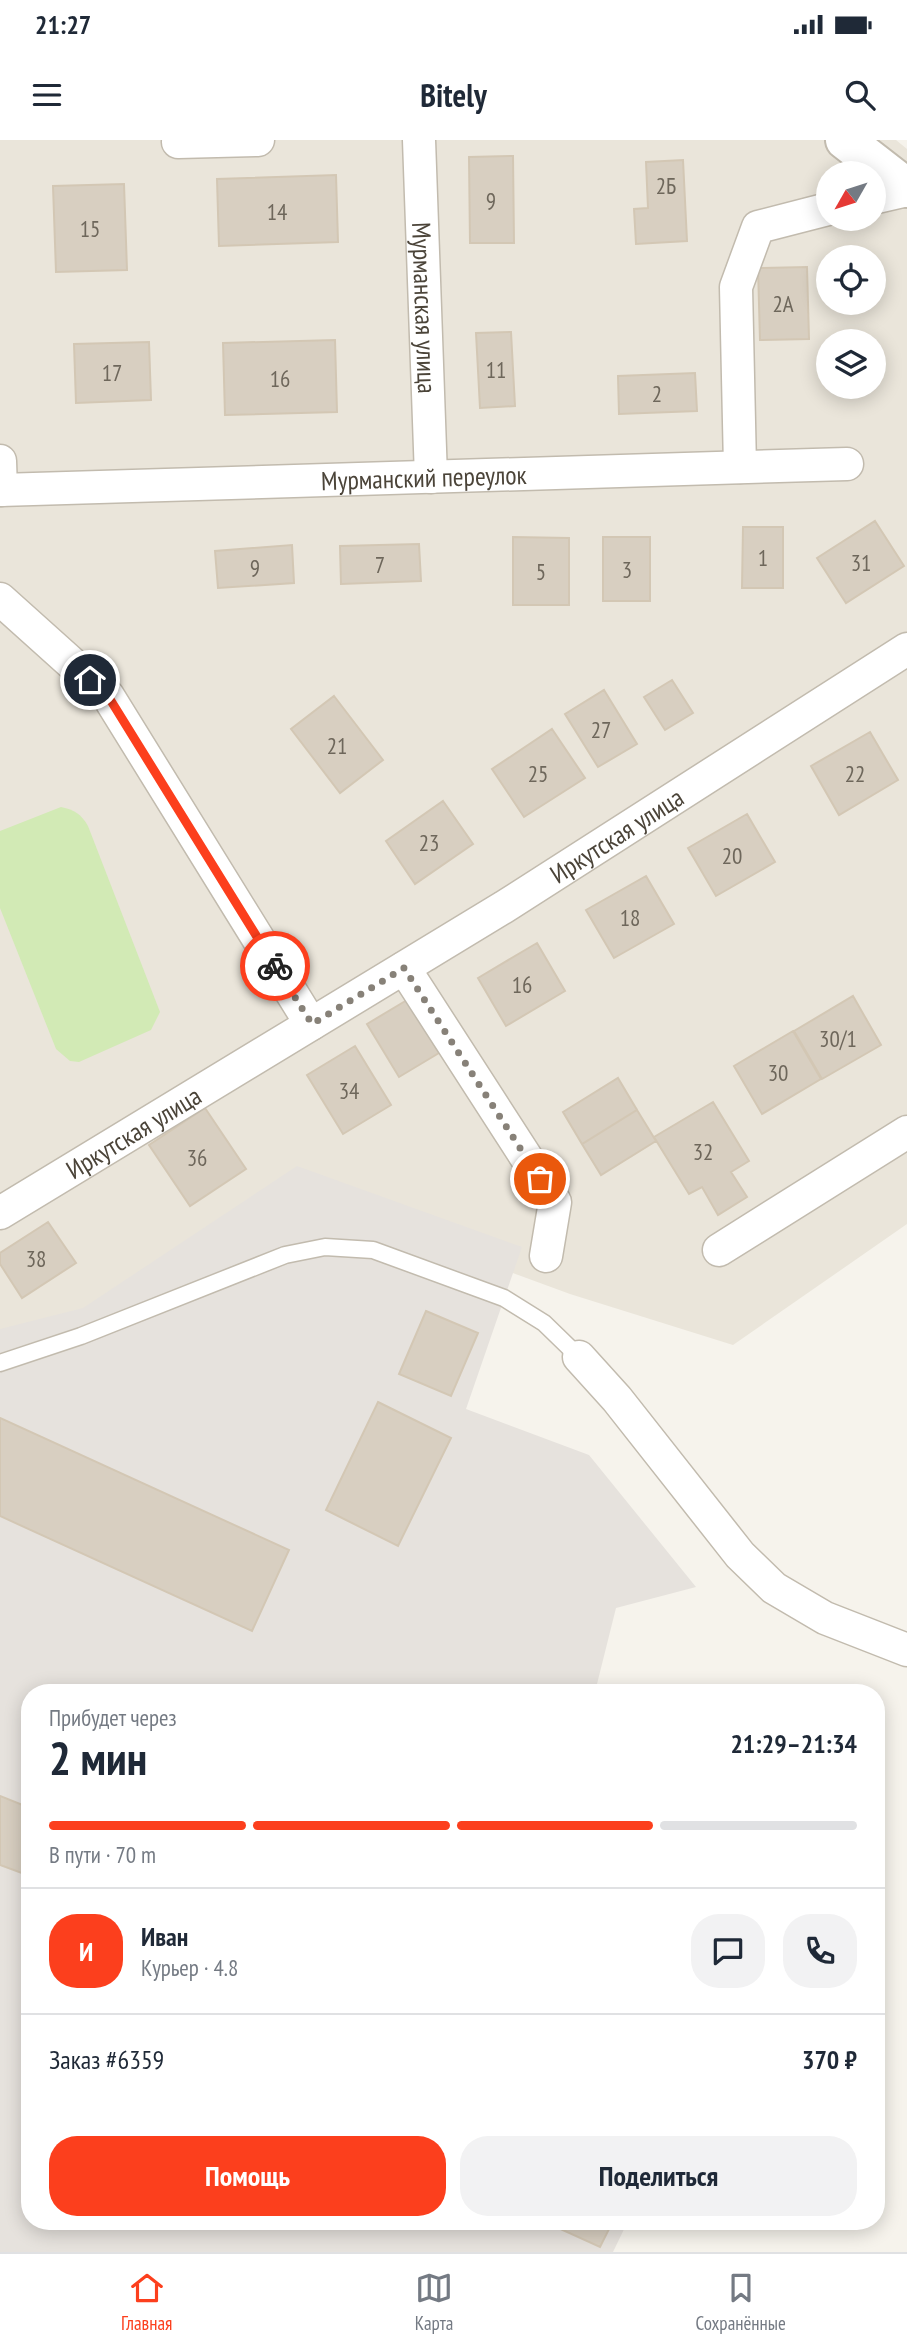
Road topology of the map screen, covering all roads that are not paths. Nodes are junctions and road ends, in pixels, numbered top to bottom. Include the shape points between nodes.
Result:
1 (258, 140) edge
2 (419, 140) edge
3 (845, 140) edge
4 (178, 142) edge
5 (907, 189) edge
6 (886, 195) edge
7 (816, 212) edge
8 (846, 464) dead end
9 (740, 467) junction
10 (431, 477) junction
11 (0, 480) edge
12 (0, 599) edge
13 (907, 649) edge
14 (404, 968) junction
15 (312, 1024) junction
16 (907, 1132) edge
17 (0, 1213) edge
18 (719, 1250) dead end
19 (545, 1256) dead end
20 (579, 1357) joint
21 (0, 1363) edge
22 (907, 1650) edge

1 - 4 street
2 - 10 street, Мурманская улица
3 - 5 street
5 - 6 street
7 - 9 street via 758,226 736,287
8 - 9 street, Мурманский переулок
9 - 10 street, Мурманский переулок
10 - 11 street, Мурманский переулок
12 - 15 street via 108,696
13 - 14 street, Иркутская улица
14 - 15 street, Иркутская улица
14 - 19 street via 555,1202
15 - 17 street, Иркутская улица
16 - 18 street
20 - 21 lane via 544,1323 504,1298 373,1250 325,1247 285,1255
20 - 22 street via 740,1555 774,1588 825,1618

